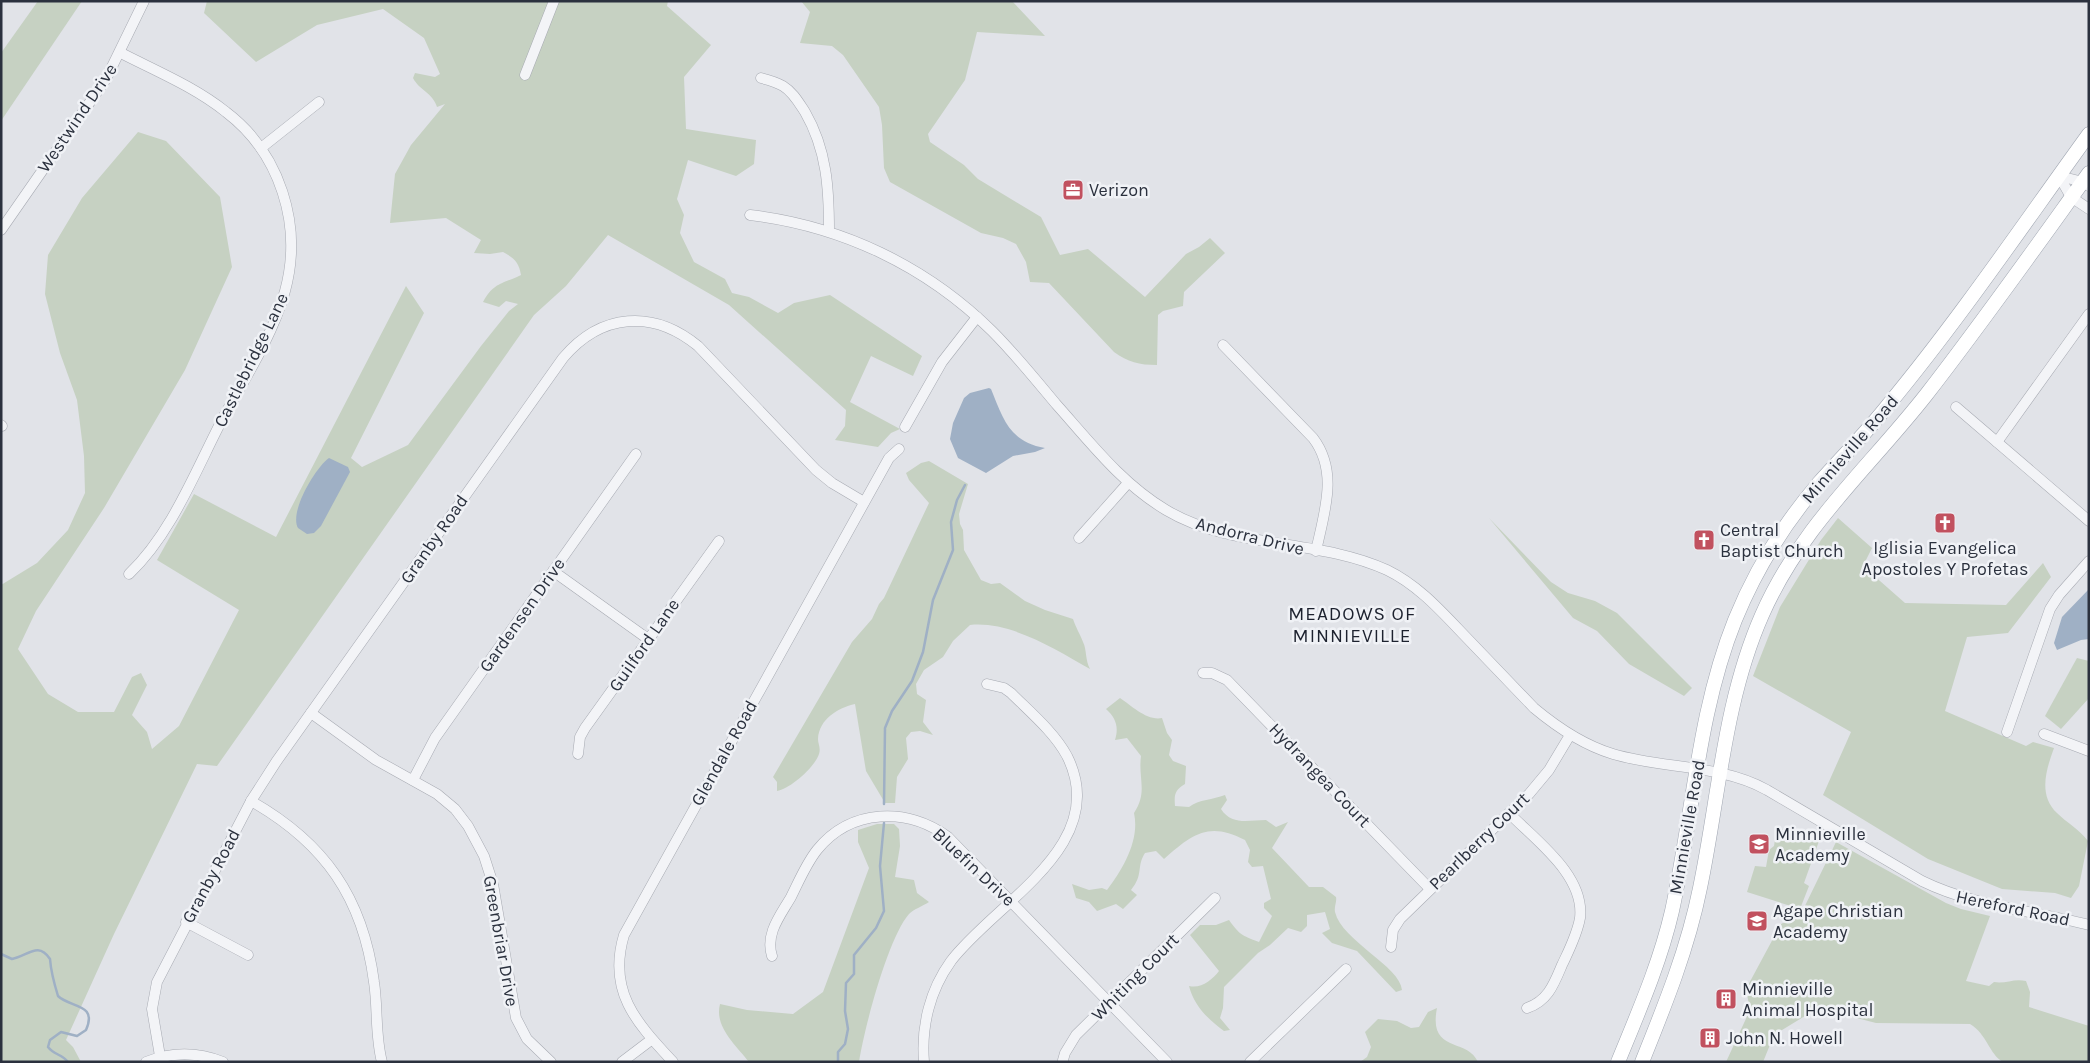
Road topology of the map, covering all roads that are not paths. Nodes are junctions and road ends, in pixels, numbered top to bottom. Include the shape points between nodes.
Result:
1 (144, 1) edge
2 (554, 1) edge
3 (121, 53) junction
4 (525, 75) dead end
5 (762, 78) dead end
6 (319, 102) dead end
7 (2089, 134) edge
8 (261, 148) junction
9 (2059, 176) junction
10 (2087, 180) edge
11 (2072, 197) junction
12 (2089, 209) edge
13 (750, 215) dead end
14 (1, 230) edge
15 (828, 231) junction
16 (2089, 314) edge
17 (977, 317) junction
18 (1223, 345) dead end
19 (1956, 407) dead end
20 (905, 427) dead end
21 (1997, 442) junction
22 (900, 449) dead end
23 (636, 454) dead end
24 (1128, 483) junction
25 (864, 502) junction
26 (2089, 521) edge
27 (1079, 538) dead end
28 (718, 540) dead end
29 (1316, 551) junction
30 (2089, 561) edge
31 (553, 571) junction
32 (129, 574) dead end
33 (648, 639) junction
34 (1203, 673) dead end
35 (987, 684) dead end
36 (311, 713) junction
37 (2007, 732) dead end
38 (2044, 734) dead end
39 (1570, 735) junction
40 (2089, 750) edge
41 (578, 754) dead end
42 (1698, 769) junction
43 (1720, 774) junction
44 (413, 780) junction
45 (251, 801) junction
46 (1509, 813) junction
47 (1430, 889) junction
48 (1215, 898) dead end
49 (1011, 901) junction
50 (186, 922) junction
51 (2089, 926) edge
52 (1391, 947) dead end
53 (248, 954) dead end
54 (772, 956) dead end
55 (1346, 969) dead end
56 (1109, 1002) junction
57 (1527, 1008) dead end
58 (651, 1040) junction
59 (160, 1060) edge
60 (1063, 1060) dead end
61 (146, 1062) edge
62 (223, 1062) edge
63 (382, 1062) edge
64 (551, 1062) edge
65 (622, 1062) edge
66 (673, 1062) edge
67 (924, 1062) edge
68 (1167, 1062) edge
69 (1250, 1062) edge
70 (1618, 1062) edge
71 (1642, 1062) edge

1 - 3 street, Westwind Drive
2 - 4 street
3 - 8 street, Castlebridge Lane via 226,111
3 - 14 street, Westwind Drive via 82,116
5 - 15 street via 789,90 811,123 827,176
6 - 8 street
7 - 9 main road, Minnieville Road
8 - 32 street, Castlebridge Lane via 280,183 289,217 291,256 285,292 259,351 182,499 151,550
9 - 10 street
9 - 11 street
9 - 42 main road, Minnieville Road via 1888,406 1817,486 1771,549 1727,642
10 - 11 main road, Minnieville Road
11 - 12 street
11 - 43 main road, Minnieville Road via 1966,343 1925,396 1828,507 1783,572 1750,645
13 - 15 street, Andorra Drive
15 - 17 street, Andorra Drive via 863,244 916,271
16 - 21 street
17 - 20 street via 942,362
17 - 24 street, Andorra Drive
18 - 29 street via 1313,438 1324,455 1329,480
19 - 21 street
21 - 26 street
22 - 25 street, Glendale Road via 889,458
23 - 31 street, Gardensen Drive
24 - 27 street
24 - 29 street, Andorra Drive via 1166,510 1198,525
25 - 36 street, Granby Road via 816,470 688,338 672,328 647,321 609,325 582,339 563,358
25 - 58 street, Glendale Road via 624,935 619,958 622,988 631,1013
28 - 33 street, Guilford Lane
29 - 39 street, Andorra Drive via 1378,566 1409,583 1432,602 1534,708
30 - 37 street via 2050,609
31 - 33 street
31 - 44 street, Gardensen Drive via 435,738
33 - 41 street, Guilford Lane via 585,728
34 - 47 street, Hydrangea Court via 1212,673 1227,680
35 - 49 street via 1012,693 1052,735 1066,755 1076,784 1076,811 1068,836 1050,862
36 - 44 street, Greenbriar Drive via 376,760
36 - 45 street, Granby Road
38 - 40 street
39 - 42 street, Andorra Drive via 1614,754
39 - 46 street, Pearlberry Court via 1539,782
42 - 43 street, Hereford Road
42 - 70 main road, Minnieville Road via 1666,935
43 - 51 street, Hereford Road via 1760,786 1946,893 1977,903
43 - 71 main road, Minnieville Road via 1709,847 1691,926 1664,1009
44 - 64 street, Greenbriar Drive via 455,809 480,847 493,884 516,1018 526,1039
45 - 50 street, Granby Road
45 - 63 street via 303,837 327,861 352,900 370,958
46 - 47 street, Pearlberry Court
46 - 57 street via 1562,867 1574,887 1580,911 1573,942 1551,990 1542,1001
47 - 52 street, Pearlberry Court via 1396,923
48 - 56 street, Whiting Court
49 - 54 street, Bluefin Drive via 937,829 902,816 871,818 836,832 814,854 772,932 769,945
49 - 56 street, Bluefin Drive
49 - 67 street via 963,948 936,988 924,1026
50 - 53 street
50 - 59 street, Granby Road via 153,995 153,1026
55 - 69 street
56 - 60 street, Whiting Court via 1076,1036
56 - 68 street, Bluefin Drive
58 - 65 street
58 - 66 street, Glendale Road
59 - 61 street
59 - 62 street via 189,1054

